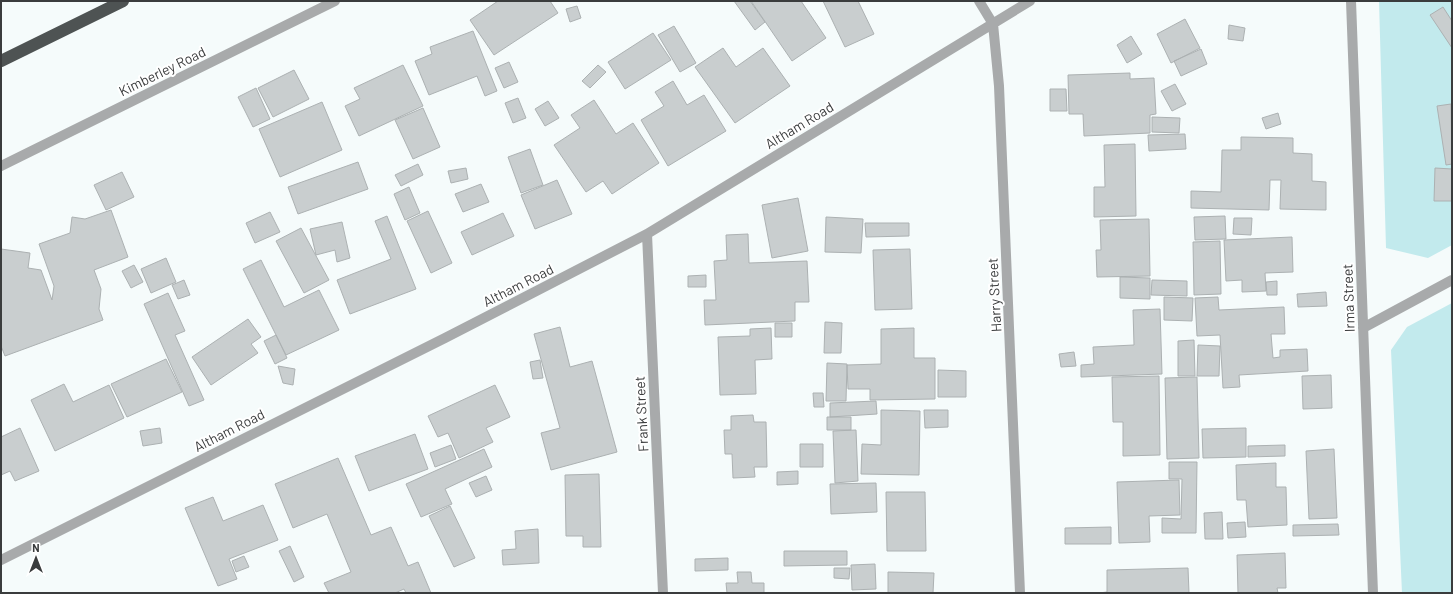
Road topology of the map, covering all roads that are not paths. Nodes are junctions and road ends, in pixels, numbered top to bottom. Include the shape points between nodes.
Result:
1 (123, 1) edge
2 (335, 1) edge
3 (979, 1) edge
4 (1030, 1) edge
5 (1351, 1) edge
6 (993, 24) junction
7 (1, 61) edge
8 (1, 166) edge
9 (647, 234) junction
10 (1452, 280) edge
11 (1363, 328) junction
12 (1, 560) edge
13 (663, 593) edge
14 (1020, 593) edge
15 (1373, 593) edge

1 - 7 highway
2 - 8 street, Kimberley Road
3 - 6 street, Harry Street
4 - 6 street, Altham Road
5 - 11 street, Irma Street
6 - 9 street, Altham Road
6 - 14 street, Harry Street via 999,93
9 - 12 street, Altham Road
9 - 13 street, Frank Street
10 - 11 street
11 - 15 street, Irma Street

